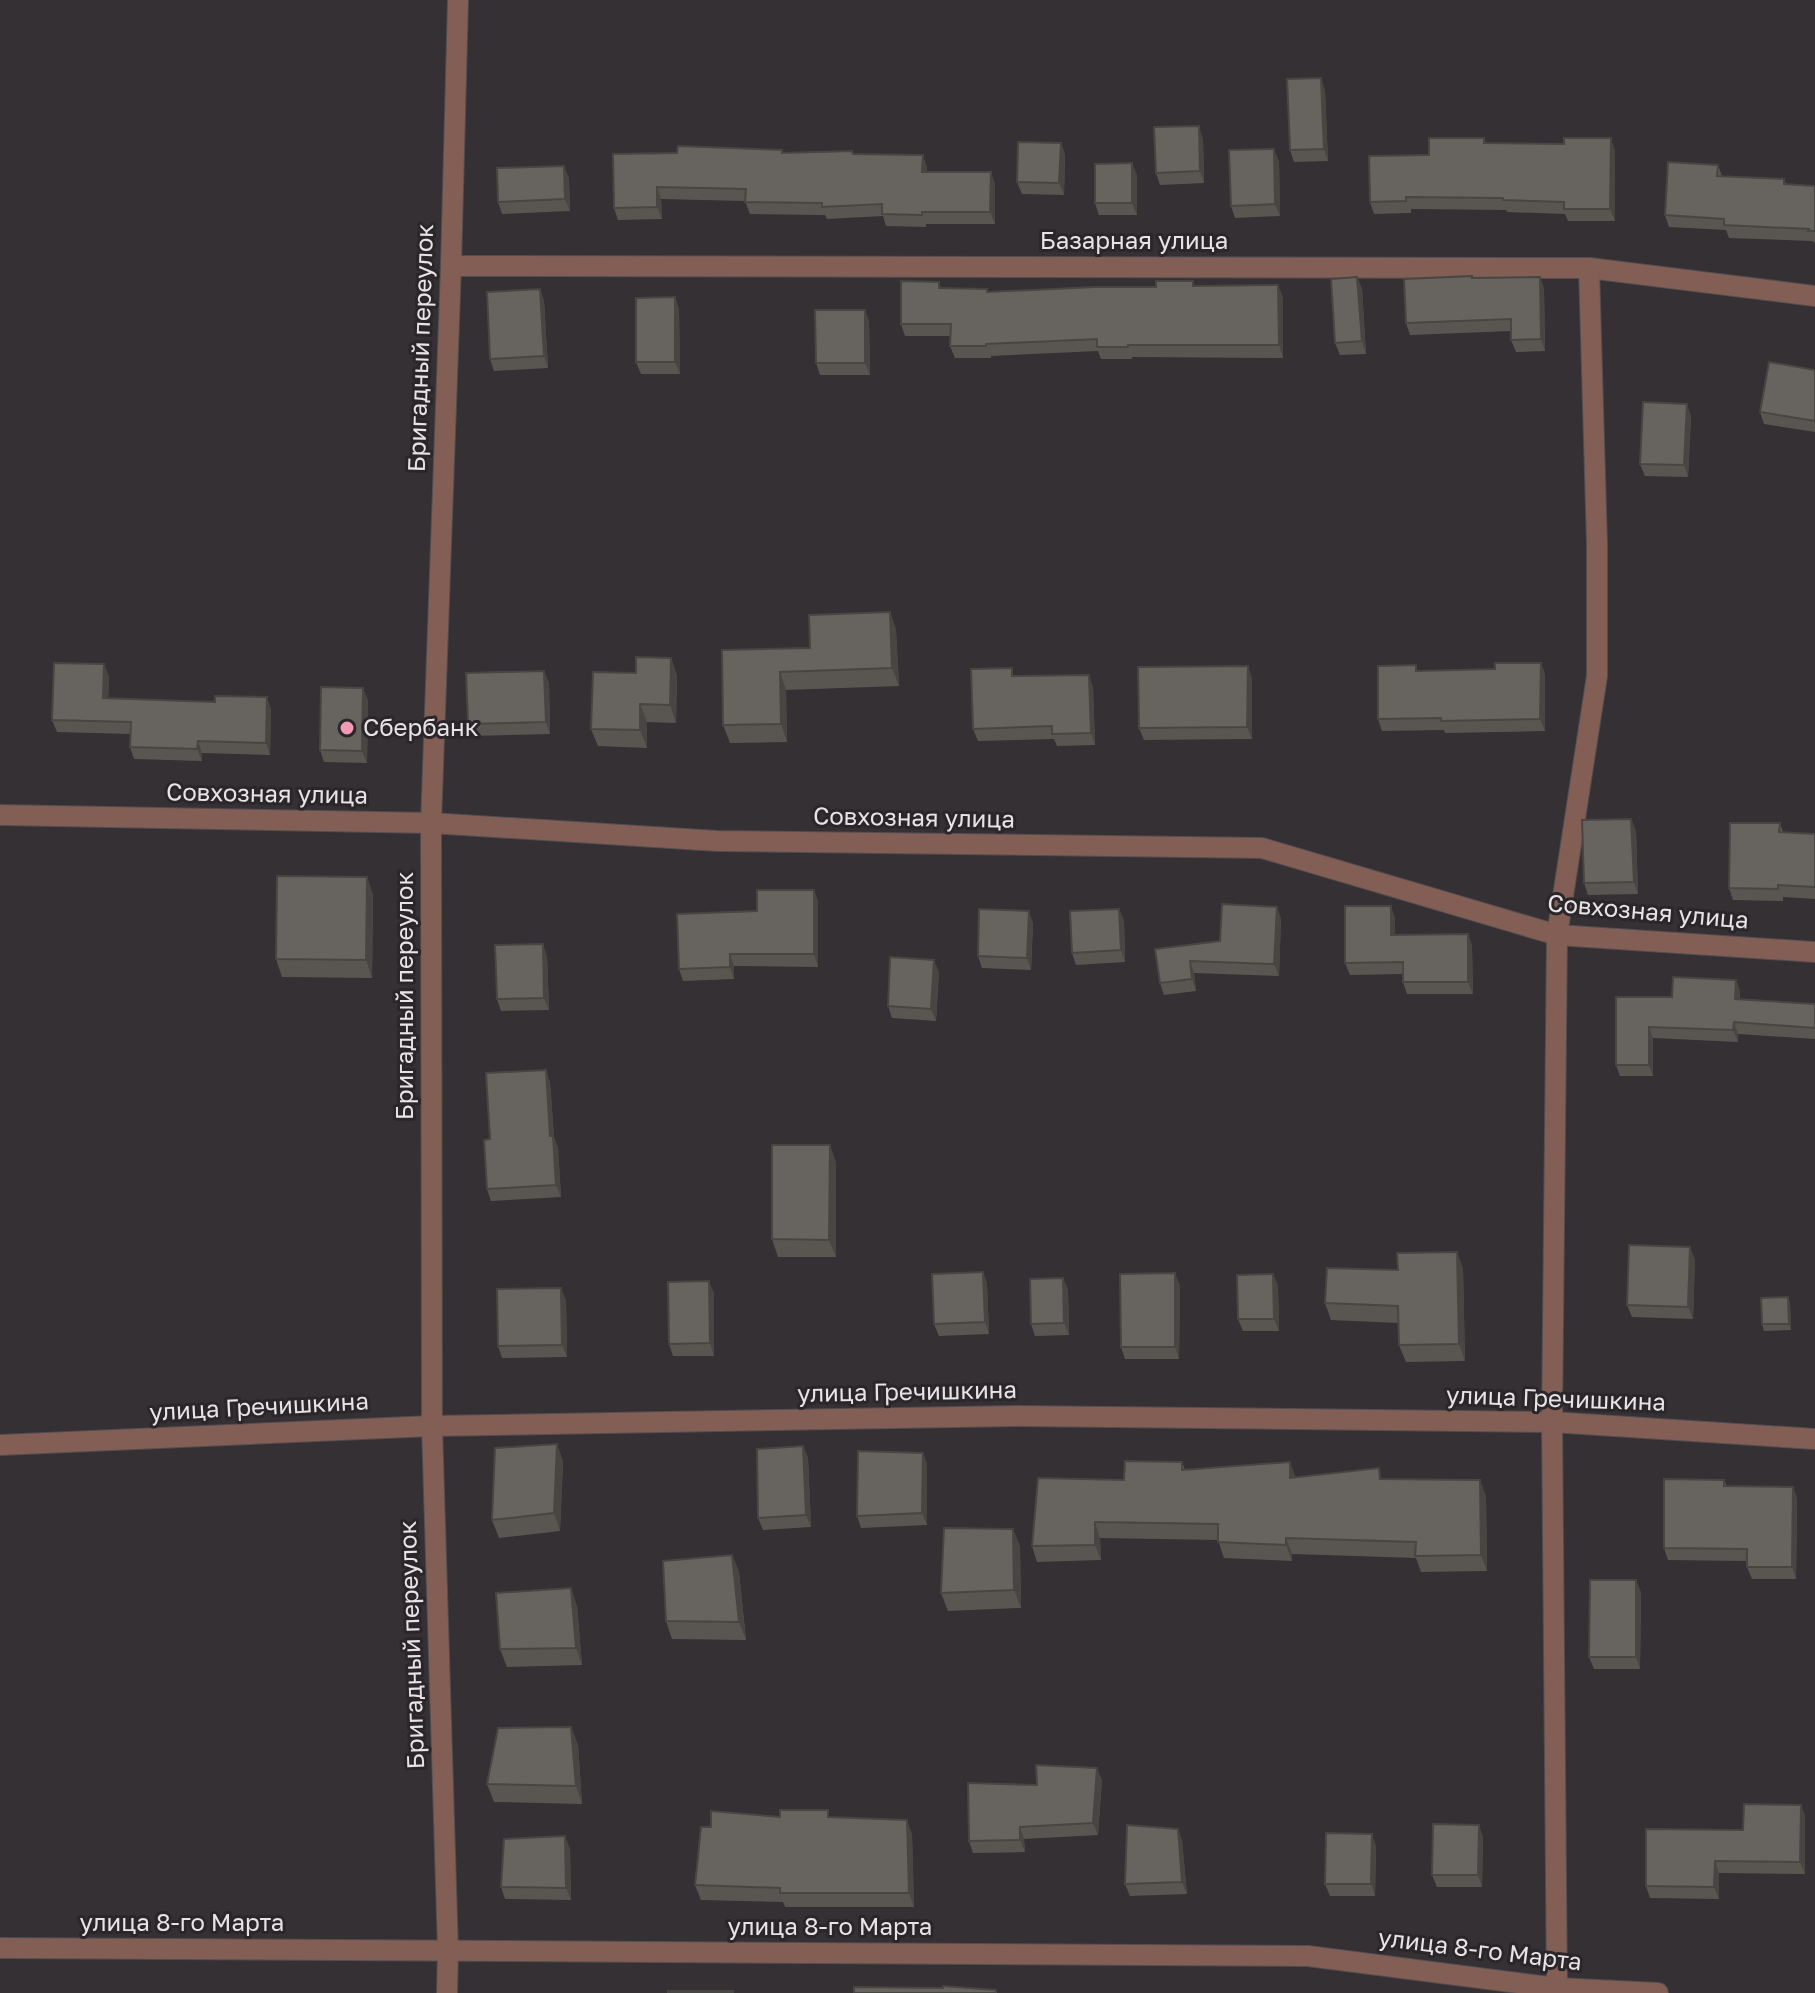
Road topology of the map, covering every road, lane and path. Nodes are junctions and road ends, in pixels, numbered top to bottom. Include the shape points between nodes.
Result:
1 (458, 0) edge
2 (451, 266) junction
3 (1589, 268) junction
4 (1815, 296) edge
5 (0, 815) edge
6 (431, 823) junction
7 (1557, 935) junction
8 (1815, 952) edge
9 (1552, 1422) junction
10 (432, 1426) junction
11 (1815, 1439) edge
12 (0, 1445) edge
13 (0, 1948) edge
14 (448, 1951) junction
15 (1557, 1991) edge
16 (447, 1993) edge
17 (1658, 1993) edge

1 - 2 street, Бригадный переулок
2 - 3 street, Базарная улица
2 - 6 street, Бригадный переулок
3 - 4 street, Базарная улица
3 - 7 street via 1597,676
5 - 6 street, Совхозная улица
6 - 7 street, Совхозная улица via 718,841 1262,848
6 - 10 street, Бригадный переулок
7 - 8 street, Совхозная улица
7 - 9 street
9 - 10 street, улица Гречишкина via 1017,1416
9 - 11 street, улица Гречишкина
9 - 15 street
10 - 12 street, улица Гречишкина
10 - 14 street, Бригадный переулок
13 - 14 street, улица 8-го Марта
14 - 15 street, улица 8-го Марта via 1308,1956
14 - 16 street, Бригадный переулок
15 - 17 street, улица 8-го Марта

